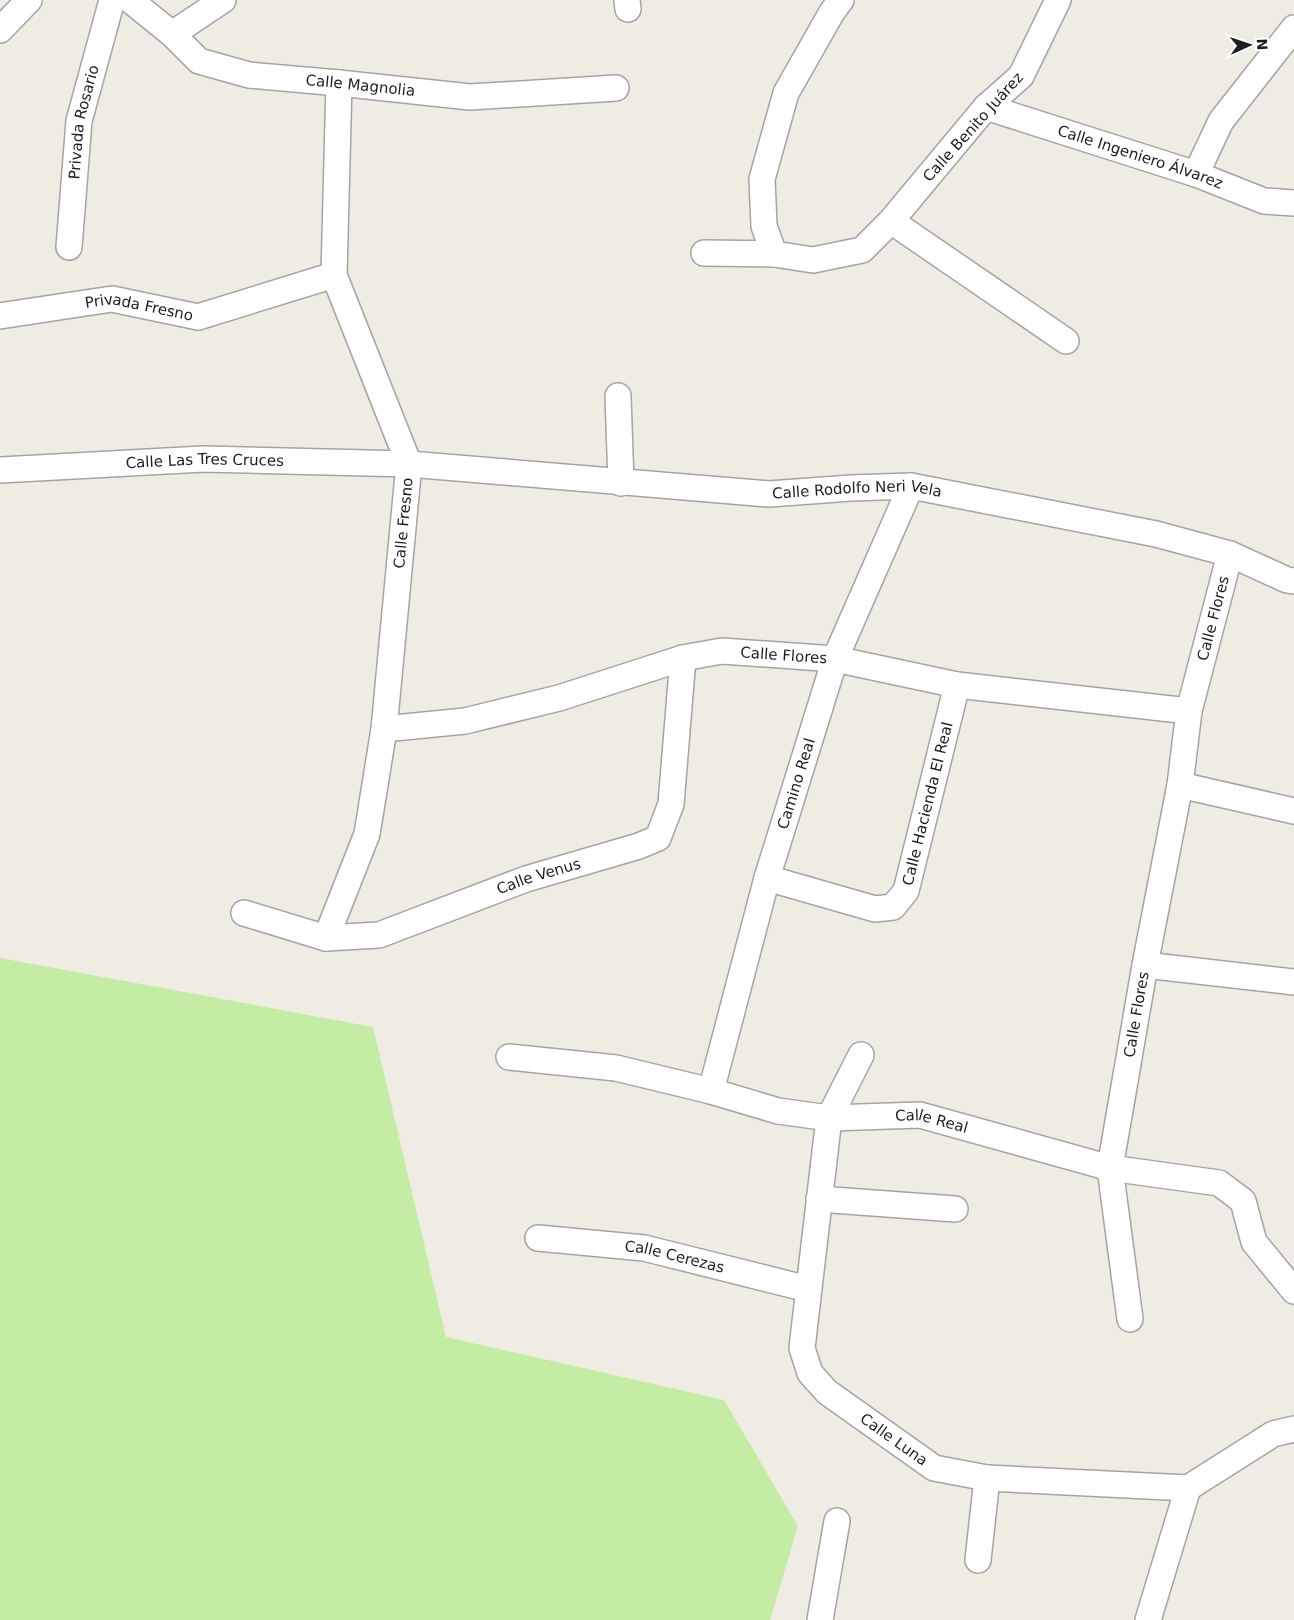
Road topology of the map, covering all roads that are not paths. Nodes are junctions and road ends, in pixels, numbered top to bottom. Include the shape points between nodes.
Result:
1 (29, 0) edge
2 (112, 0) edge
3 (130, 0) edge
4 (223, 0) edge
5 (841, 0) edge
6 (1058, 0) edge
7 (1294, 28) edge
8 (0, 30) edge
9 (172, 34) junction
10 (339, 83) junction
11 (616, 88) dead end
12 (986, 107) junction
13 (1196, 174) junction
14 (1294, 203) edge
15 (891, 221) junction
16 (69, 246) dead end
17 (704, 253) dead end
18 (774, 254) junction
19 (334, 275) junction
20 (0, 316) edge
21 (1066, 340) dead end
22 (618, 396) dead end
23 (409, 464) junction
24 (0, 470) edge
25 (621, 482) junction
26 (911, 486) junction
27 (1230, 554) junction
28 (1294, 581) edge
29 (683, 658) junction
30 (835, 659) junction
31 (957, 685) junction
32 (1188, 711) junction
33 (384, 729) junction
34 (1180, 785) junction
35 (1294, 811) edge
36 (767, 878) junction
37 (244, 913) dead end
38 (326, 938) junction
39 (1145, 965) junction
40 (1294, 982) edge
41 (861, 1055) dead end
42 (509, 1057) dead end
43 (711, 1091) junction
44 (830, 1118) junction
45 (1110, 1168) junction
46 (820, 1199) junction
47 (954, 1209) dead end
48 (538, 1238) dead end
49 (808, 1289) junction
50 (1294, 1291) edge
51 (1130, 1319) dead end
52 (1294, 1429) edge
53 (987, 1478) junction
54 (1188, 1488) junction
55 (837, 1521) dead end
56 (978, 1560) dead end
57 (820, 1620) edge
58 (1148, 1620) edge

1 - 8 street
2 - 16 street, Privada Rosario via 79,121
3 - 9 street, Calle Magnolia
4 - 9 street
5 - 18 street via 786,93 762,179 764,226
6 - 12 street, Calle Benito Juárez via 1021,76
7 - 13 street via 1222,121
9 - 10 street, Calle Magnolia via 199,61 249,75
10 - 11 street, Calle Magnolia via 470,97
10 - 19 street, Calle Fresno
12 - 13 street, Calle Ingeniero Álvarez
12 - 15 street, Calle Benito Juárez
13 - 14 street, Calle Ingeniero Álvarez via 1264,201
15 - 18 street, Calle Benito Juárez via 862,250 814,260
15 - 21 street
17 - 18 street, Calle Benito Juárez
19 - 20 street, Privada Fresno via 198,317 112,299
19 - 23 street, Calle Fresno
22 - 25 street
23 - 24 street, Calle Las Tres Cruces via 203,459
23 - 25 street, Calle Rodolfo Neri Vela
23 - 33 street, Calle Fresno
25 - 26 street, Calle Rodolfo Neri Vela via 769,494
26 - 27 street, Calle Rodolfo Neri Vela via 1156,534
26 - 30 street, Camino Real
27 - 28 street, Calle Rodolfo Neri Vela
27 - 32 street, Calle Flores
29 - 30 street, Calle Flores via 722,651
29 - 33 street, Calle Flores via 559,698 465,721
29 - 38 street, Calle Venus via 670,804 658,838 526,879 379,934
30 - 31 street, Calle Flores
30 - 36 street, Camino Real
31 - 32 street, Calle Flores
31 - 36 street, Calle Hacienda El Real via 906,891 893,907 875,909
32 - 34 street, Calle Flores
33 - 38 street, Calle Fresno via 366,834
34 - 35 street
34 - 39 street, Calle Flores
36 - 43 street, Camino Real
37 - 38 street, Calle Venus
39 - 40 street
39 - 45 street, Calle Flores
41 - 44 street, Calle Luna
42 - 43 street, Calle Real via 616,1068
43 - 44 street, Calle Real via 778,1111
44 - 45 street, Calle Real via 920,1115
44 - 46 street, Calle Luna
45 - 50 street, Calle Real via 1218,1182 1243,1201 1254,1242
45 - 51 street, Calle Flores
46 - 47 street
46 - 49 street, Calle Luna
48 - 49 street, Calle Cerezas via 644,1248
49 - 53 street, Calle Luna via 802,1348 810,1373 828,1392 934,1468
52 - 54 street via 1273,1434
53 - 54 street, Calle Luna
53 - 56 street
54 - 58 street
55 - 57 street

